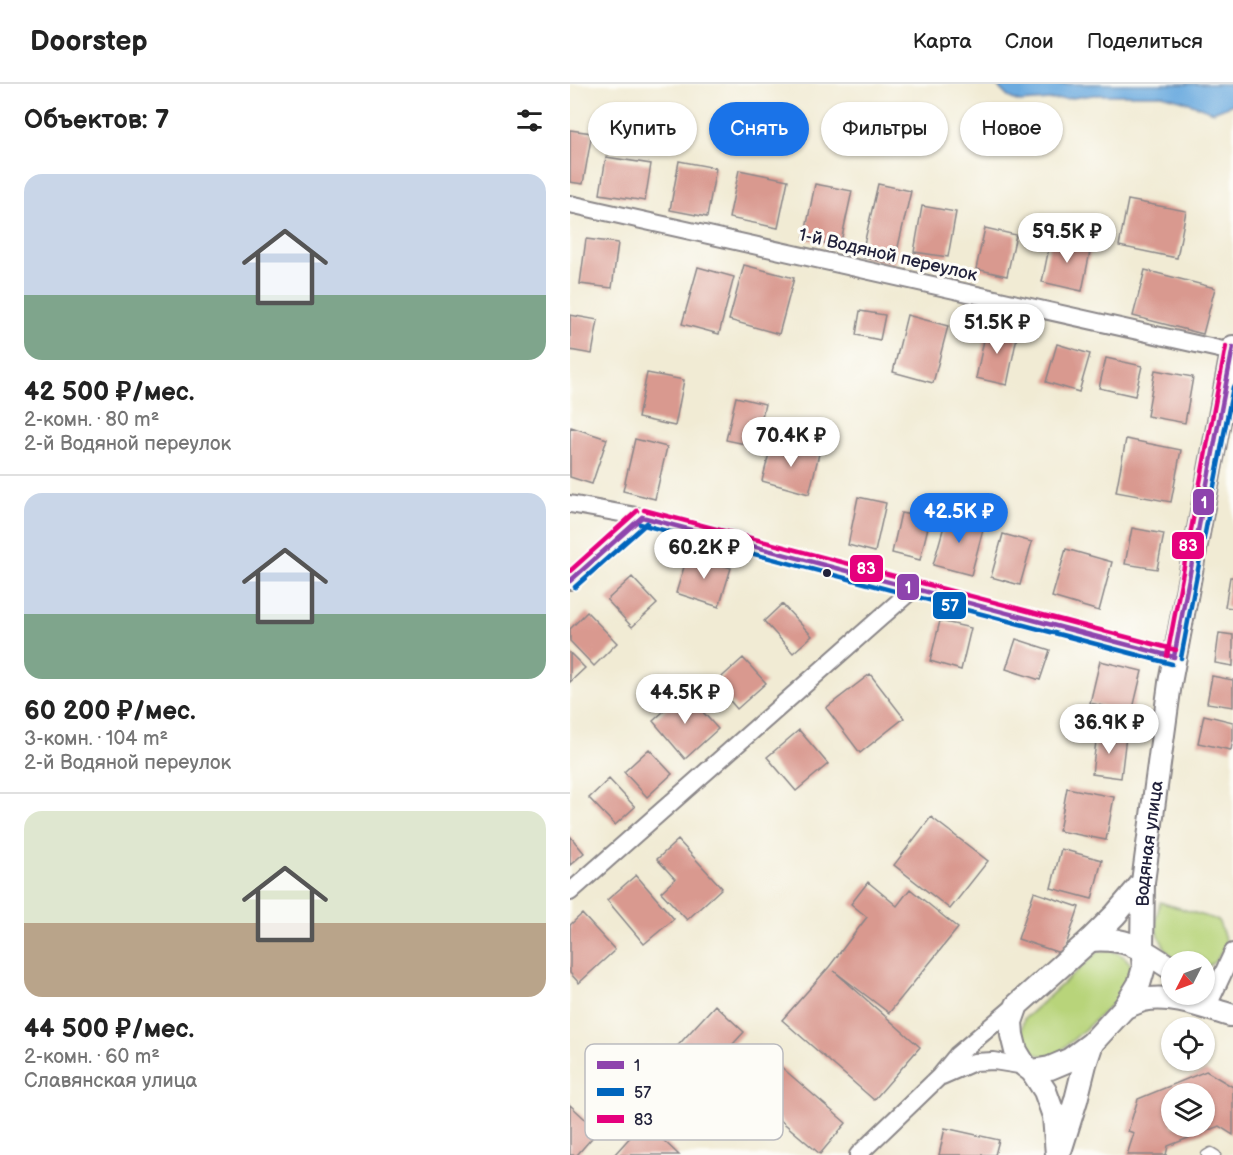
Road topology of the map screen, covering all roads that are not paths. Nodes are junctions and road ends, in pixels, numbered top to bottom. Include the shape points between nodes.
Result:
1 (570, 204) edge
2 (1232, 350) edge
3 (570, 504) edge
4 (642, 517) junction
5 (570, 581) edge
6 (913, 589) junction
7 (1174, 657) junction
8 (1143, 882) junction
9 (570, 892) edge
10 (1090, 940) junction
11 (1142, 950) junction
12 (1233, 952) edge
13 (1161, 962) edge
14 (1215, 982) edge
15 (1215, 1000) edge
16 (1017, 1005) junction
17 (1125, 1007) junction
18 (1232, 1016) edge
19 (1092, 1043) junction
20 (1029, 1069) junction
21 (939, 1077) junction
22 (858, 1155) edge
23 (1058, 1155) edge
24 (1206, 1155) edge
25 (1216, 1155) edge

1 - 2 street, 1-й Водяной переулок
2 - 7 street, Водяная улица
3 - 4 street
4 - 5 street
4 - 6 street
6 - 7 street
6 - 9 street
7 - 8 street, Водяная улица
8 - 10 street
8 - 11 street, Водяная улица
10 - 11 street via 1126,942
10 - 16 street
11 - 13 street
11 - 17 street, Водяная улица via 1144,967 1139,984
12 - 14 street
15 - 18 street
16 - 20 street via 1011,1022 1012,1035 1016,1051
16 - 21 street via 957,1055
17 - 18 street via 1143,1000 1163,999
17 - 19 street, Водяная улица
19 - 20 street via 1050,1068
19 - 23 street
20 - 21 street via 994,1061 974,1062
20 - 23 street via 1045,1091 1054,1116
21 - 22 street
24 - 25 lane

